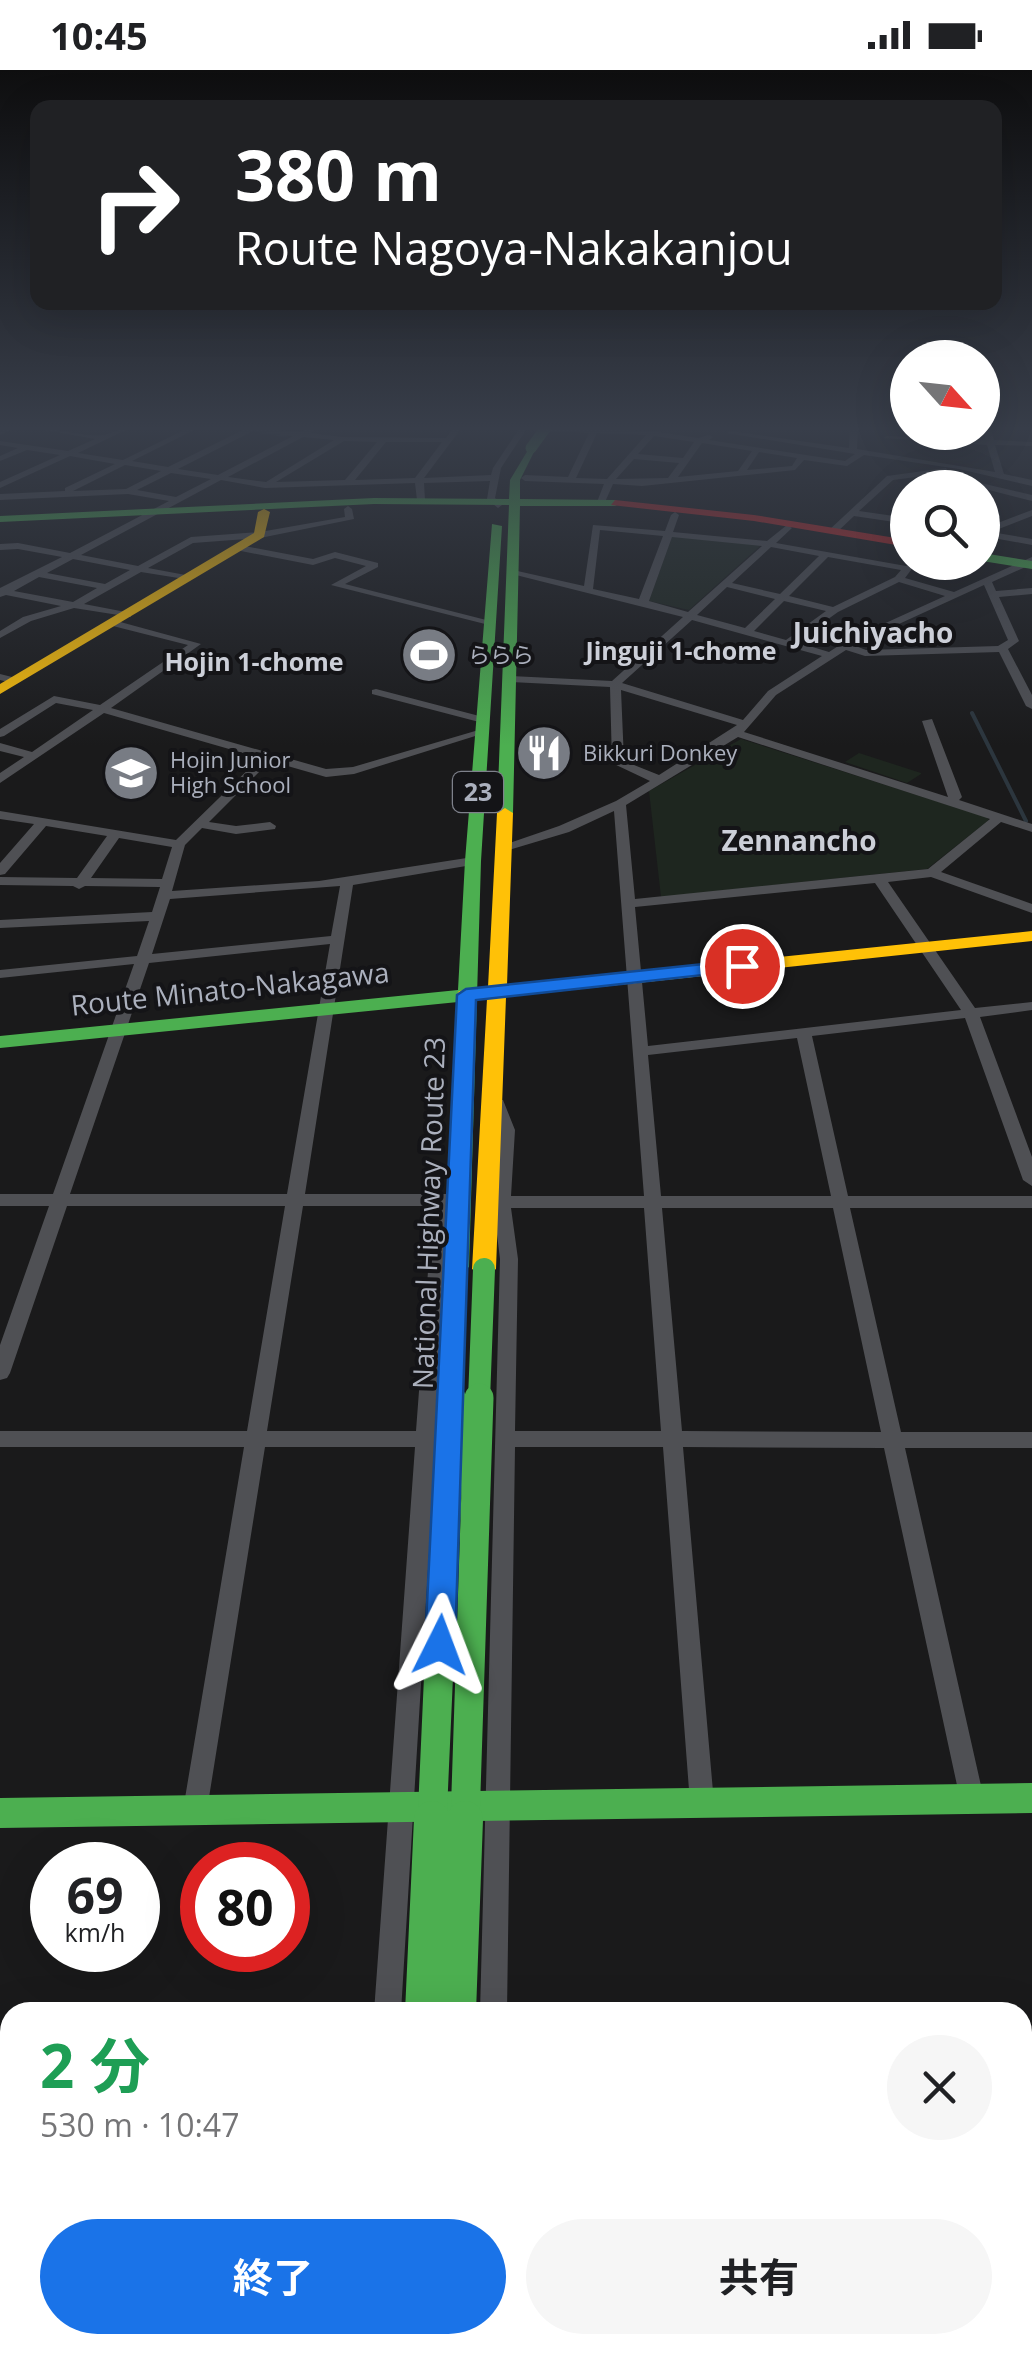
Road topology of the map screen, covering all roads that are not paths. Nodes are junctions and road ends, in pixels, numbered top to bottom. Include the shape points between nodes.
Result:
1 (116, 533) edge
2 (209, 533) edge
3 (249, 533) edge
4 (502, 533) edge
5 (511, 533) edge
6 (595, 533) edge
7 (669, 533) edge
8 (716, 533) edge
9 (782, 533) edge
10 (792, 533) edge
11 (807, 533) edge
12 (837, 533) edge
13 (829, 542) junction
14 (1000, 543) edge
15 (769, 544) junction
16 (18, 546) junction
17 (0, 547) edge
18 (239, 548) junction
19 (890, 551) edge
20 (890, 553) edge
21 (0, 556) edge
22 (72, 556) junction
23 (1029, 562) edge
24 (1000, 565) edge
25 (138, 569) junction
26 (38, 574) junction
27 (514, 574) junction
28 (188, 578) junction
29 (898, 580) joint
30 (969, 580) edge
31 (988, 580) edge
32 (726, 584) junction
33 (106, 587) junction
34 (588, 590) junction
35 (2, 592) edge
36 (1032, 592) edge
37 (993, 594) junction
38 (953, 595) junction
39 (782, 598) junction
40 (643, 603) junction
41 (74, 605) junction
42 (834, 610) junction
43 (690, 616) junction
44 (120, 619) junction
45 (489, 622) junction
46 (1012, 631) junction
47 (747, 632) junction
48 (1032, 632) edge
49 (0, 635) edge
50 (788, 644) junction
51 (845, 646) junction
52 (1002, 649) junction
53 (830, 655) junction
54 (1032, 672) edge
55 (1015, 675) junction
56 (511, 678) junction
57 (5, 683) edge
58 (616, 684) junction
59 (376, 692) dead end
60 (1032, 706) edge
61 (104, 709) junction
62 (928, 721) dead end
63 (483, 726) junction
64 (741, 728) junction
65 (0, 734) edge
66 (0, 748) edge
67 (35, 756) junction
68 (267, 757) junction
69 (0, 780) edge
70 (658, 780) junction
71 (950, 801) junction
72 (620, 804) junction
73 (0, 815) edge
74 (1000, 818) junction
75 (43, 822) junction
76 (199, 824) junction
77 (270, 826) dead end
78 (1032, 828) edge
79 (115, 834) junction
80 (179, 844) junction
81 (502, 848) junction
82 (473, 861) junction
83 (0, 871) edge
84 (932, 873) junction
85 (878, 878) junction
86 (0, 881) edge
87 (347, 883) junction
88 (79, 884) junction
89 (166, 889) junction
90 (629, 904) junction
91 (1032, 909) edge
92 (158, 916) junction
93 (0, 924) edge
94 (1032, 936) edge
95 (339, 939) junction
96 (925, 947) junction
97 (143, 960) junction
98 (0, 974) edge
99 (634, 978) junction
100 (498, 992) junction
101 (466, 995) junction
102 (1032, 1006) edge
103 (329, 1009) junction
104 (970, 1013) junction
105 (118, 1031) junction
106 (803, 1032) junction
107 (0, 1042) edge
108 (641, 1051) junction
109 (465, 1093) junction
110 (493, 1095) junction
111 (1032, 1180) edge
112 (0, 1200) edge
113 (58, 1200) junction
114 (297, 1200) junction
115 (446, 1200) junction
116 (502, 1202) junction
117 (654, 1202) junction
118 (841, 1202) junction
119 (1032, 1202) edge
120 (0, 1373) edge
121 (0, 1439) edge
122 (257, 1439) junction
123 (425, 1439) junction
124 (506, 1439) junction
125 (674, 1439) junction
126 (893, 1440) junction
127 (1032, 1440) edge
128 (1032, 1798) edge
129 (972, 1799) junction
130 (702, 1803) junction
131 (402, 1806) junction
132 (498, 1806) junction
133 (195, 1810) junction
134 (0, 1813) edge
135 (389, 2002) edge
136 (423, 2002) edge
137 (458, 2002) edge
138 (493, 2002) edge

1 - 22 street
2 - 25 street
3 - 18 main road
4 - 45 main road, National Highway Route 23 / 23
5 - 27 main road, National Highway Route 23 / 23
6 - 34 street
7 - 40 street
8 - 15 street
9 - 15 street
10 - 13 main road
11 - 19 main road
12 - 13 street
13 - 15 street
13 - 20 main road
13 - 39 street
14 - 23 street
15 - 32 street
16 - 17 street
16 - 21 street
16 - 22 street
18 - 28 main road
18 - 45 street via 375,565 336,585
22 - 25 street
22 - 26 street
23 - 24 main road
25 - 28 street
25 - 33 street
26 - 33 street
26 - 35 street
27 - 34 street
27 - 56 main road, National Highway Route 23 / 23
28 - 44 main road
29 - 38 street
29 - 42 street
30 - 38 street
31 - 37 street
32 - 39 street
32 - 43 street
33 - 41 street
34 - 40 street
35 - 41 street
36 - 37 street
37 - 46 street
38 - 51 street
39 - 42 street
39 - 47 street
40 - 43 street
41 - 44 street
41 - 49 street
42 - 50 street
43 - 47 street
43 - 58 street
44 - 57 main road
44 - 61 street via 196,644
45 - 63 main road, National Highway Route 23 / 23
46 - 48 street
46 - 52 street via 1014,640
47 - 50 street
50 - 53 street
51 - 52 street via 865,653
51 - 53 street
52 - 55 street
53 - 64 street via 772,693
54 - 55 street
55 - 60 street
56 - 58 street
56 - 81 main road, National Highway Route 23 / 23
58 - 64 street
58 - 70 street via 618,763
59 - 63 street
61 - 65 street via 54,699
61 - 67 street
61 - 68 street
62 - 71 street via 956,797
63 - 68 street via 340,772
63 - 82 main road, National Highway Route 23 / 23
64 - 70 street
64 - 71 street
66 - 67 street
67 - 69 street
68 - 76 street
70 - 72 street
71 - 74 street
72 - 81 street
72 - 90 street
73 - 75 street
74 - 78 street
74 - 84 street
75 - 79 street
75 - 83 street
76 - 77 street
76 - 80 street
79 - 80 street
79 - 88 street
80 - 89 street
81 - 100 main road, National Highway Route 23 / 23
82 - 87 street
82 - 101 main road, National Highway Route 23 / 23
84 - 85 street
84 - 91 street
85 - 90 street
85 - 96 street
86 - 88 street
87 - 89 street via 266,892
87 - 95 street
88 - 89 street
89 - 92 street
90 - 99 street
92 - 93 street
92 - 97 street
94 - 96 main road, Route Minato-Nakagawa
95 - 97 street
95 - 103 street
96 - 99 main road, Route Minato-Nakagawa
96 - 104 street
97 - 98 street
97 - 105 street
99 - 100 main road, Route Minato-Nakagawa
99 - 108 street
100 - 101 main road, Route Minato-Nakagawa
100 - 110 main road, National Highway Route 23 / 23
101 - 103 main road, Route Minato-Nakagawa
101 - 109 main road, National Highway Route 23 / 23
102 - 104 street
103 - 105 main road, Route Minato-Nakagawa
103 - 114 street
104 - 106 street
104 - 111 street
105 - 107 main road, Route Minato-Nakagawa
105 - 113 street
106 - 108 street
106 - 118 street
108 - 117 street
109 - 115 street via 453,1125
109 - 136 main road, National Highway Route 23 / 23, bridge
110 - 116 street via 507,1130
110 - 137 main road, National Highway Route 23 / 23, bridge
112 - 113 street
113 - 114 street
113 - 120 street
114 - 115 street
114 - 122 street
115 - 123 street
116 - 117 street
116 - 124 street via 509,1259
117 - 118 street
117 - 125 street
118 - 119 street
118 - 126 street
121 - 122 street
122 - 123 street
122 - 133 street
123 - 131 street
124 - 125 street
124 - 132 street
125 - 126 street
125 - 130 street
126 - 127 street
126 - 129 street
128 - 129 main road
129 - 130 main road
130 - 132 main road
131 - 132 main road
131 - 133 main road
131 - 135 street
132 - 138 street
133 - 134 main road

